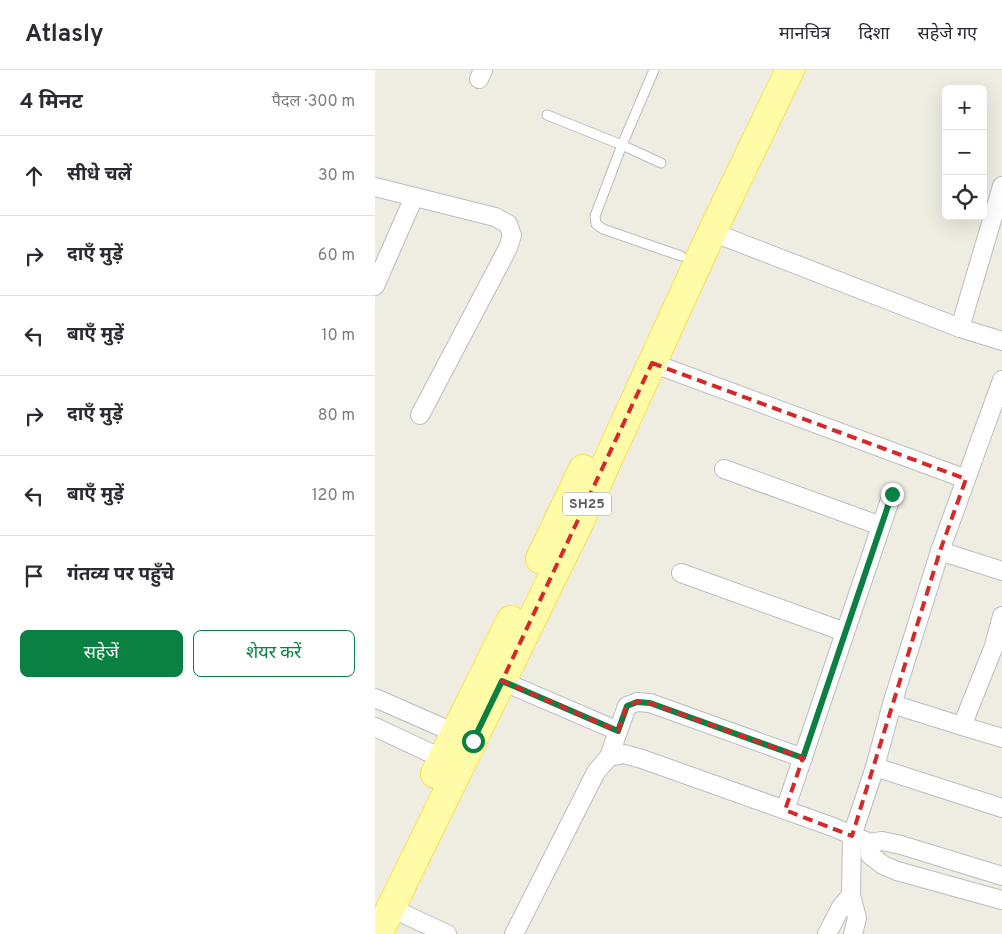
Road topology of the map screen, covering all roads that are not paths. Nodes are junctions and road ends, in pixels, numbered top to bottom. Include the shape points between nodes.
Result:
1 (654, 70) edge
2 (769, 70) edge
3 (790, 70) edge
4 (547, 115) dead end
5 (622, 145) junction
6 (661, 163) dead end
7 (1002, 186) edge
8 (375, 187) edge
9 (414, 198) junction
10 (712, 232) junction
11 (681, 256) junction
12 (375, 286) edge
13 (960, 328) junction
14 (1002, 341) edge
15 (652, 363) junction
16 (1002, 380) edge
17 (420, 415) dead end
18 (724, 469) dead end
19 (966, 480) junction
20 (892, 494) dead end
21 (881, 526) junction
22 (940, 551) junction
23 (1002, 571) edge
24 (681, 573) dead end
25 (531, 601) junction
26 (1002, 616) edge
27 (845, 632) junction
28 (998, 647) edge
29 (502, 681) junction
30 (375, 698) edge
31 (892, 704) junction
32 (962, 726) junction
33 (375, 727) edge
34 (618, 731) junction
35 (455, 734) junction
36 (1002, 738) edge
37 (609, 757) junction
38 (443, 758) junction
39 (803, 758) junction
40 (875, 767) junction
41 (1002, 808) edge
42 (785, 810) junction
43 (852, 836) junction
44 (870, 844) junction
45 (1002, 876) edge
46 (851, 895) junction
47 (1002, 900) edge
48 (383, 902) edge
49 (379, 934) edge
50 (447, 934) edge
51 (514, 934) edge
52 (827, 934) edge
53 (853, 934) edge

1 - 5 lane
2 - 11 main road, SH25
3 - 10 main road, SH25
4 - 5 lane
5 - 6 lane
5 - 11 lane via 595,216 596,224
7 - 13 street
8 - 9 street
9 - 12 street
9 - 17 street via 495,217 508,224 511,235 508,248
10 - 13 street
10 - 15 main road, SH25
11 - 25 main road, SH25
13 - 14 street
15 - 19 street
15 - 25 main road, SH25 via 579,523
16 - 19 street
18 - 21 street
19 - 22 street
20 - 21 street
21 - 27 street
22 - 23 street
22 - 31 street
24 - 27 street
25 - 29 main road, SH25
25 - 35 main road, SH25
26 - 28 street
27 - 39 street
28 - 32 street
29 - 34 street
29 - 48 main road, SH25
30 - 35 street
31 - 32 street
31 - 40 street
32 - 36 street
33 - 38 street
34 - 37 street
34 - 39 street via 627,706 637,702 650,703
35 - 38 main road, SH25
37 - 42 street via 624,754 642,759
37 - 51 street via 596,772
38 - 48 main road, SH25
39 - 42 street
40 - 41 street
40 - 43 street
42 - 43 street
43 - 44 street
43 - 46 street
44 - 45 street via 881,841 901,845
44 - 47 street via 870,855 897,871
46 - 52 street
46 - 53 street via 857,918
48 - 49 main road, SH25
48 - 50 street

